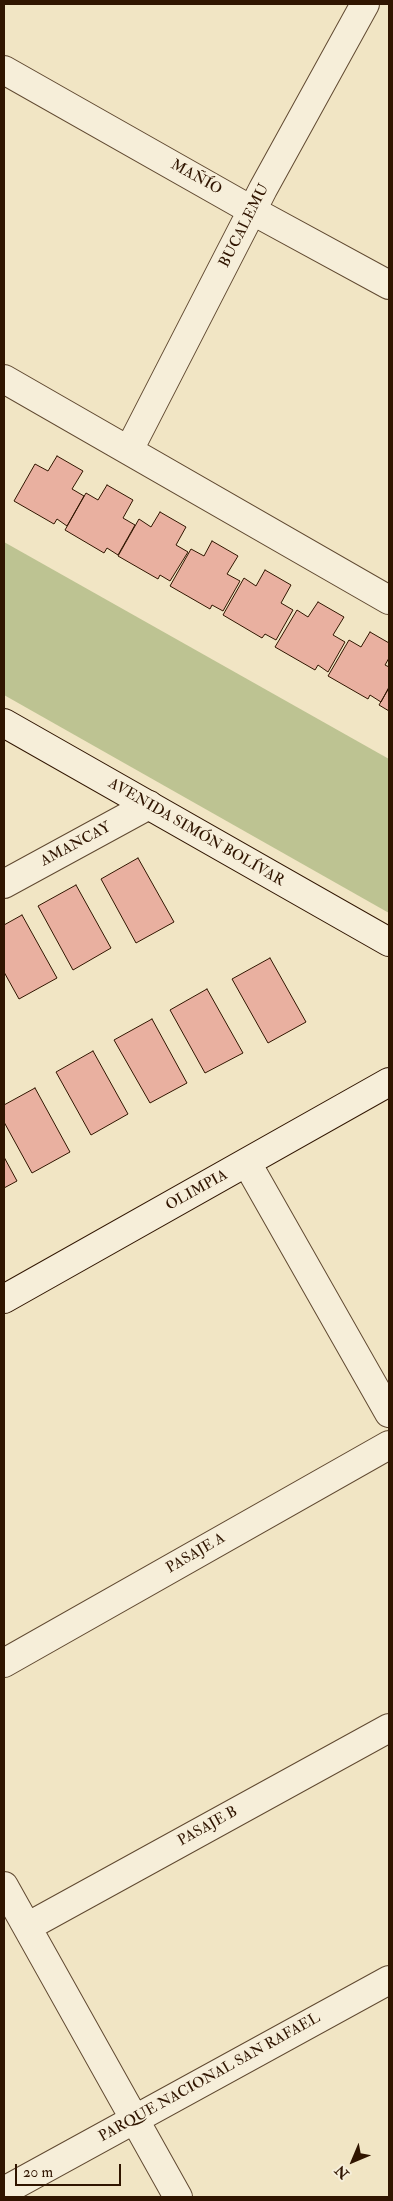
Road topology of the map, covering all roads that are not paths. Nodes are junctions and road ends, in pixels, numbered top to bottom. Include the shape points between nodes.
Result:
1 (365, 4) edge
2 (4, 70) edge
3 (253, 211) junction
4 (389, 285) edge
5 (4, 379) edge
6 (129, 450) junction
7 (389, 600) edge
8 (4, 723) edge
9 (149, 806) junction
10 (4, 884) edge
11 (389, 942) edge
12 (389, 1082) edge
13 (246, 1162) junction
14 (4, 1299) edge
15 (389, 1413) edge
16 (389, 1445) edge
17 (4, 1663) edge
18 (389, 1728) edge
19 (4, 1886) edge
20 (27, 1927) junction
21 (389, 1980) edge
22 (134, 2120) junction
23 (4, 2191) edge
24 (178, 2197) edge

1 - 3 street, BUCALEMU
2 - 3 street, MAÑÍO
3 - 4 street, MAÑÍO
3 - 6 street, BUCALEMU
5 - 6 street
6 - 7 street
8 - 9 street, AVENIDA SIMÓN BOLÍVAR
9 - 10 street, AMANCAY
9 - 11 street, AVENIDA SIMÓN BOLÍVAR
12 - 13 street, OLIMPIA
13 - 14 street, OLIMPIA
13 - 15 street
16 - 17 street, PASAJE A
18 - 20 street, PASAJE B
19 - 20 street
20 - 22 street
21 - 22 street, PARQUE NACIONAL SAN RAFAEL
22 - 23 street, PARQUE NACIONAL SAN RAFAEL
22 - 24 street

